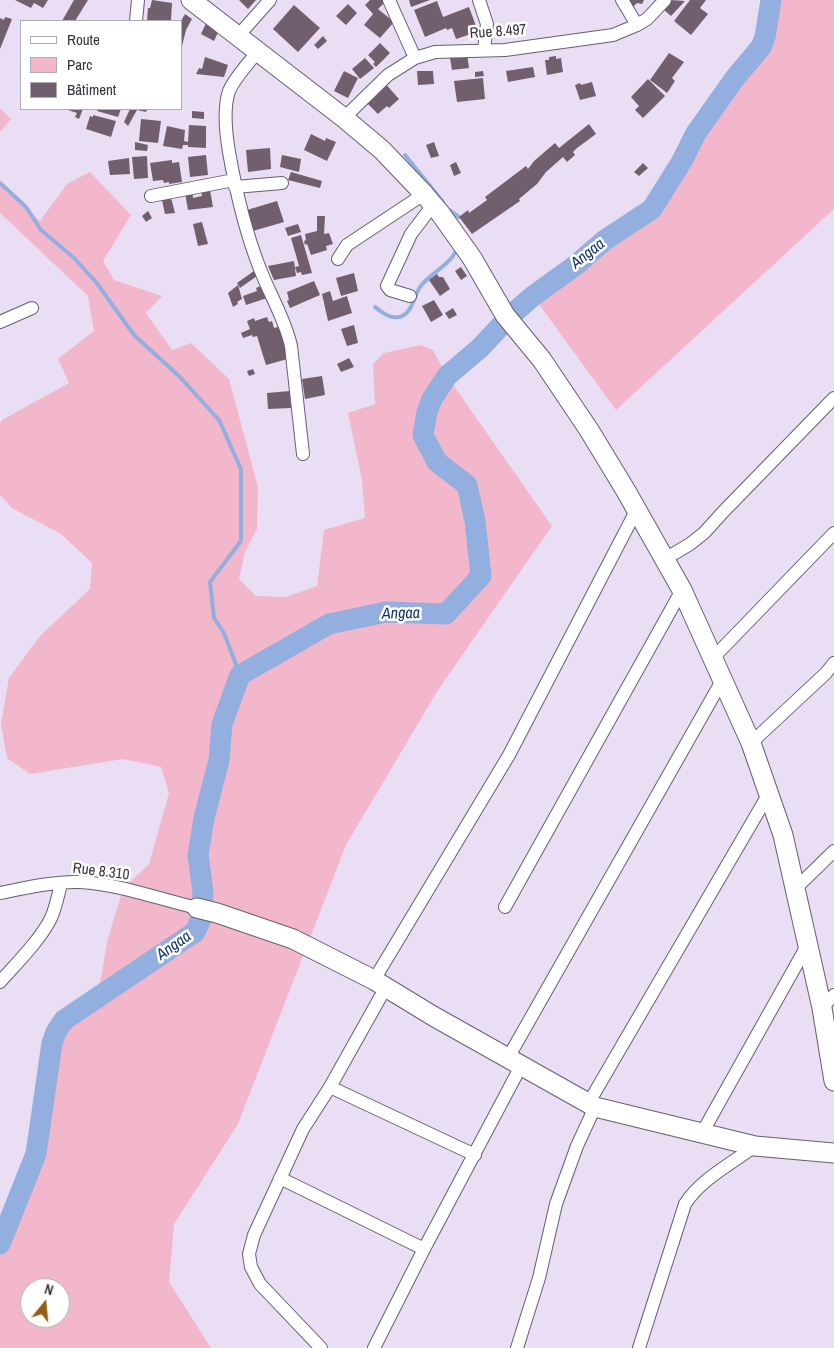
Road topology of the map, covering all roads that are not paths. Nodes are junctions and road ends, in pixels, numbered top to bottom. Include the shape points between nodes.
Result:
1 (138, 0) edge
2 (191, 0) edge
3 (270, 0) edge
4 (389, 0) edge
5 (479, 0) edge
6 (622, 0) edge
7 (665, 0) edge
8 (136, 20) edge
9 (637, 25) junction
10 (238, 36) junction
11 (484, 50) junction
12 (258, 51) junction
13 (415, 58) junction
14 (344, 118) junction
15 (282, 183) dead end
16 (234, 184) junction
17 (151, 196) dead end
18 (428, 200) junction
19 (338, 259) dead end
20 (410, 296) dead end
21 (32, 308) dead end
22 (0, 322) edge
23 (834, 398) edge
24 (303, 454) dead end
25 (637, 509) junction
26 (834, 533) edge
27 (664, 559) junction
28 (682, 590) junction
29 (713, 658) junction
30 (834, 663) edge
31 (723, 679) junction
32 (751, 743) junction
33 (768, 795) junction
34 (834, 851) edge
35 (61, 884) junction
36 (795, 889) junction
37 (0, 894) edge
38 (504, 907) dead end
39 (196, 908) joint
40 (808, 944) junction
41 (0, 982) edge
42 (380, 983) junction
43 (828, 1001) edge
44 (515, 1062) junction
45 (834, 1081) edge
46 (330, 1087) junction
47 (591, 1106) junction
48 (702, 1133) junction
49 (755, 1146) junction
50 (834, 1153) edge
51 (475, 1155) junction
52 (280, 1178) junction
53 (424, 1249) junction
54 (321, 1348) edge
55 (374, 1348) edge
56 (517, 1348) edge
57 (639, 1348) edge

1 - 8 street
2 - 10 street
3 - 10 street
4 - 13 street
5 - 11 street via 487,24
6 - 9 street
7 - 9 street, Rue 8.497
9 - 11 street, Rue 8.497 via 613,35
10 - 12 street
11 - 13 street, Rue 8.497 via 435,52
12 - 14 street
12 - 16 street via 230,90 226,103
13 - 14 street, Rue 8.497 via 388,75
14 - 18 street via 382,150
15 - 16 street
16 - 17 street
16 - 24 street via 250,243 288,330
18 - 19 street via 347,245
18 - 20 street via 387,286
18 - 25 street via 472,258 505,315 542,360
21 - 22 street
23 - 27 street via 704,533
25 - 27 street
25 - 42 street via 509,755
26 - 29 street
27 - 28 street
28 - 29 street
28 - 38 street
29 - 31 street
30 - 32 street
31 - 32 street
31 - 44 street
32 - 33 street
33 - 36 street via 783,835
33 - 47 street
34 - 36 street
35 - 37 street, Rue 8.310
35 - 39 street, Rue 8.310 via 79,882 110,886
35 - 41 street via 51,919
36 - 40 street
39 - 42 street via 292,939
40 - 43 street
40 - 48 street
42 - 44 street
42 - 46 street
43 - 45 street
44 - 47 street
44 - 51 street
46 - 51 street
46 - 52 street via 304,1129
47 - 48 street
47 - 56 street via 556,1204 539,1278
48 - 49 street
49 - 50 street
49 - 57 street via 704,1182 685,1204
51 - 53 street
52 - 53 street
52 - 54 street via 254,1235 249,1254 251,1267 260,1284
53 - 55 street

